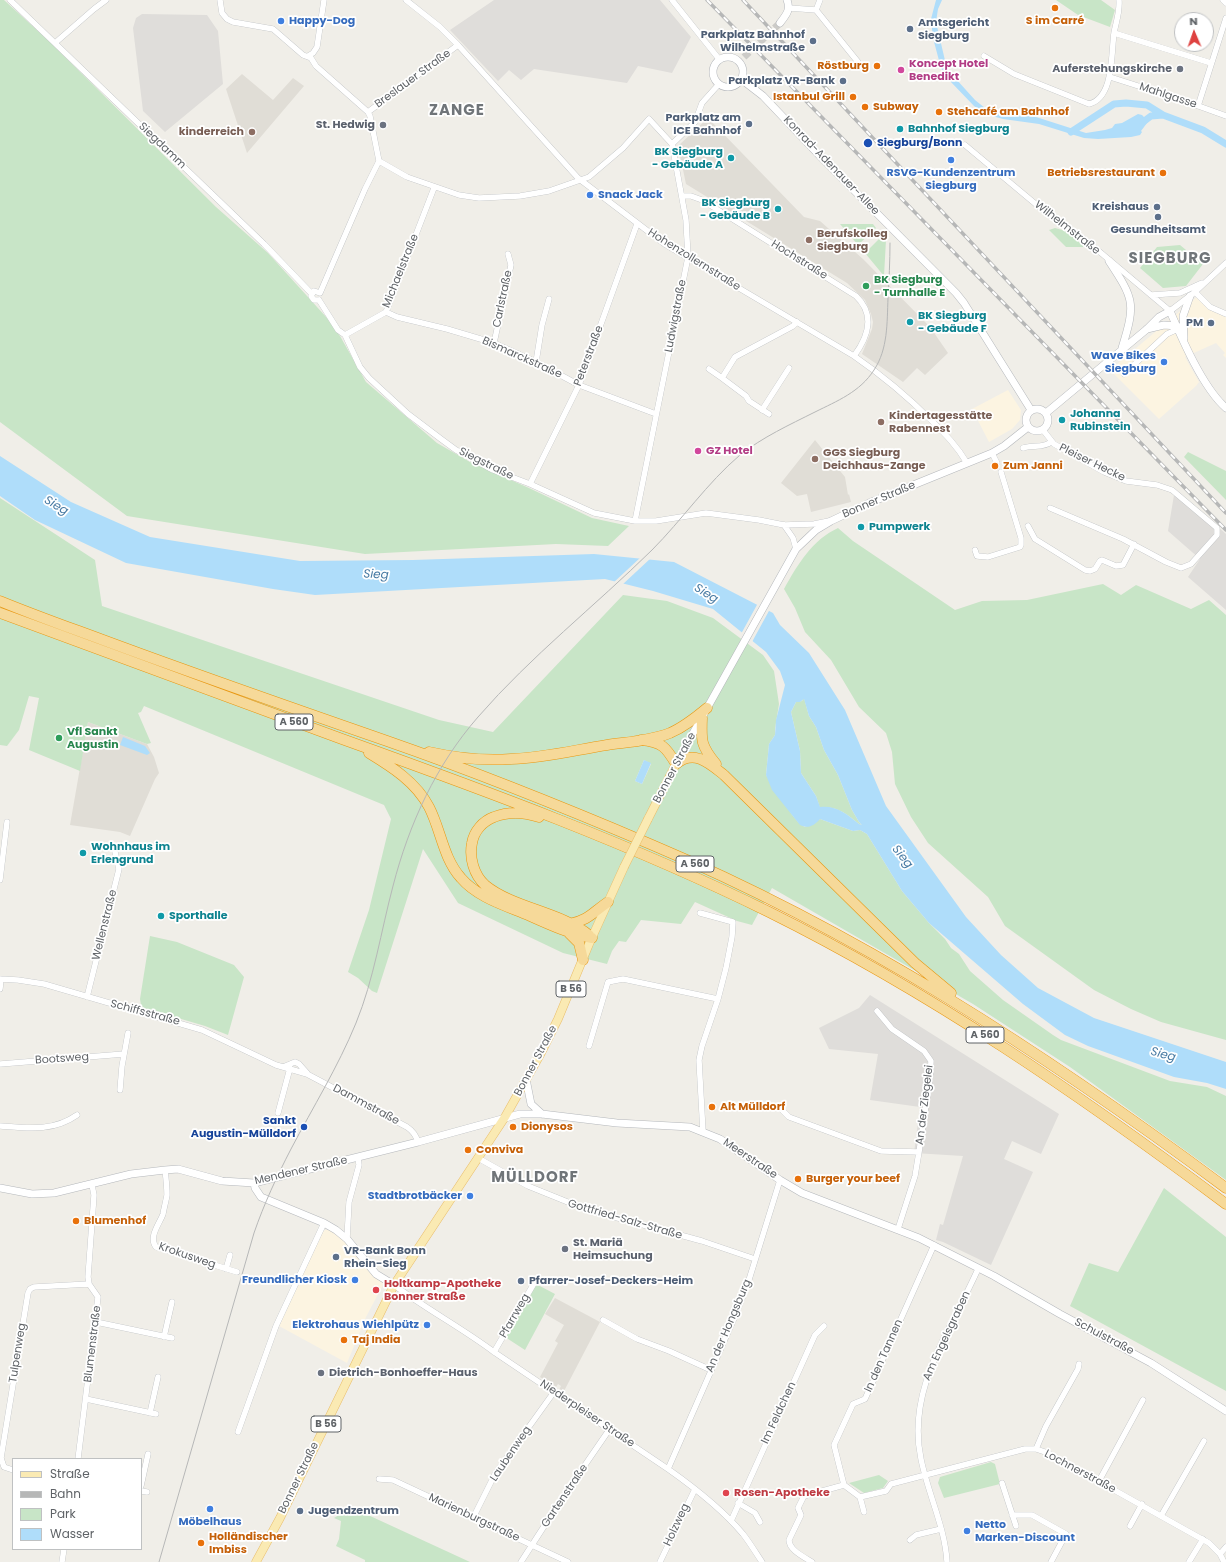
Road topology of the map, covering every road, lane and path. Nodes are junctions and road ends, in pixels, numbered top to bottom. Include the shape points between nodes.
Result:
1 (10, 0) edge
2 (106, 0) edge
3 (220, 0) edge
4 (324, 0) edge
5 (406, 0) edge
6 (672, 0) edge
7 (787, 0) edge
8 (820, 0) edge
9 (1119, 0) edge
10 (1223, 0) edge
11 (1226, 3) edge
12 (789, 8) junction
13 (816, 10) junction
14 (1226, 18) edge
15 (780, 23) tunnel mouth
16 (1114, 33) junction
17 (55, 43) junction
18 (458, 45) junction
19 (308, 56) junction
20 (984, 56) dead end
21 (719, 59) junction
22 (858, 62) dead end
23 (1211, 63) junction
24 (1110, 77) junction
25 (741, 79) junction
26 (719, 84) junction
27 (1198, 106) junction
28 (368, 112) junction
29 (1226, 116) edge
30 (672, 144) junction
31 (965, 145) dead end
32 (379, 161) junction
33 (581, 180) junction
34 (434, 188) junction
35 (682, 196) junction
36 (637, 224) junction
37 (508, 254) dead end
38 (688, 257) junction
39 (1109, 261) junction
40 (1226, 263) edge
41 (1208, 280) junction
42 (320, 293) junction
43 (312, 294) junction
44 (1193, 294) junction
45 (1151, 295) junction
46 (549, 299) dead end
47 (319, 300) junction
48 (1170, 311) junction
49 (386, 312) junction
50 (1226, 314) edge
51 (797, 322) junction
52 (1177, 327) junction
53 (1146, 329) junction
54 (345, 335) junction
55 (1184, 340) junction
56 (494, 343) junction
57 (1122, 348) junction
58 (854, 356) junction
59 (536, 362) junction
60 (789, 368) dead end
61 (708, 370) dead end
62 (1124, 374) dead end
63 (722, 378) junction
64 (579, 384) junction
65 (1226, 408) edge
66 (762, 410) junction
67 (1031, 410) junction
68 (1046, 413) junction
69 (656, 414) junction
70 (769, 414) dead end
71 (1028, 427) junction
72 (1043, 430) junction
73 (1051, 442) junction
74 (1023, 448) dead end
75 (992, 453) junction
76 (966, 463) junction
77 (997, 463) dead end
78 (1001, 472) dead end
79 (530, 484) junction
80 (1050, 508) dead end
81 (635, 521) junction
82 (831, 521) junction
83 (784, 525) junction
84 (1028, 526) dead end
85 (1134, 544) junction
86 (796, 549) junction
87 (975, 550) dead end
88 (0, 601) edge
89 (0, 613) edge
90 (707, 708) junction
91 (702, 718) junction
92 (641, 740) junction
93 (347, 741) junction
94 (392, 743) junction
95 (676, 764) junction
96 (724, 775) junction
97 (7, 822) dead end
98 (588, 832) junction
99 (115, 852) dead end
100 (0, 880) edge
101 (608, 902) junction
102 (700, 913) dead end
103 (569, 928) junction
104 (592, 938) junction
105 (583, 960) junction
106 (0, 979) edge
107 (0, 989) edge
108 (86, 997) junction
109 (718, 999) junction
110 (877, 1011) dead end
111 (982, 1018) junction
112 (128, 1033) dead end
113 (589, 1046) dead end
114 (124, 1054) junction
115 (0, 1064) edge
116 (283, 1067) junction
117 (290, 1068) junction
118 (308, 1074) junction
119 (526, 1079) junction
120 (120, 1090) dead end
121 (781, 1109) dead end
122 (278, 1114) dead end
123 (542, 1114) junction
124 (77, 1115) dead end
125 (505, 1117) junction
126 (0, 1126) edge
127 (703, 1132) junction
128 (418, 1142) junction
129 (919, 1152) junction
130 (358, 1157) junction
131 (478, 1158) junction
132 (165, 1170) junction
133 (780, 1180) junction
134 (254, 1182) junction
135 (92, 1185) junction
136 (0, 1188) edge
137 (1226, 1188) edge
138 (1226, 1204) edge
139 (324, 1223) junction
140 (898, 1229) junction
141 (347, 1239) junction
142 (934, 1245) junction
143 (230, 1255) dead end
144 (755, 1259) junction
145 (226, 1269) junction
146 (978, 1269) junction
147 (237, 1272) dead end
148 (536, 1280) dead end
149 (89, 1284) junction
150 (394, 1285) junction
151 (172, 1302) dead end
152 (603, 1320) dead end
153 (96, 1322) junction
154 (824, 1326) dead end
155 (164, 1337) junction
156 (172, 1338) dead end
157 (494, 1352) junction
158 (1079, 1364) dead end
159 (711, 1370) junction
160 (158, 1377) dead end
161 (554, 1392) junction
162 (86, 1399) junction
163 (1143, 1400) dead end
164 (1226, 1411) edge
165 (609, 1430) junction
166 (238, 1432) dead end
167 (1204, 1441) dead end
168 (1036, 1449) junction
169 (148, 1454) dead end
170 (78, 1458) edge
171 (668, 1469) junction
172 (12, 1470) edge
173 (924, 1475) junction
174 (379, 1479) dead end
175 (142, 1481) edge
176 (1099, 1481) junction
177 (1002, 1483) dead end
178 (844, 1485) junction
179 (695, 1488) junction
180 (860, 1497) junction
181 (738, 1502) junction
182 (1142, 1504) junction
183 (864, 1512) dead end
184 (1012, 1515) junction
185 (1161, 1516) junction
186 (472, 1518) junction
187 (730, 1521) junction
188 (760, 1522) dead end
189 (1016, 1526) dead end
190 (1130, 1526) dead end
191 (940, 1529) junction
192 (1203, 1539) junction
193 (910, 1540) dead end
194 (532, 1545) junction
195 (1226, 1547) edge
196 (64, 1550) edge
197 (1220, 1554) junction
198 (62, 1562) edge
199 (256, 1562) edge
200 (521, 1562) edge
201 (568, 1562) edge
202 (660, 1562) edge
203 (762, 1562) edge
204 (812, 1562) edge
205 (947, 1562) edge
206 (1051, 1562) edge
207 (1189, 1562) edge
208 (1224, 1562) edge

1 - 17 street, Siegdamm
2 - 17 street
3 - 19 street via 222,13 230,21 273,29 303,55
4 - 19 street via 317,47
5 - 18 street, Hohenzollernstraße
6 - 21 street
7 - 12 main road
8 - 13 street
9 - 16 street via 1120,9
10 - 11 street
12 - 13 street
12 - 15 main road
13 - 22 street
14 - 23 street
16 - 23 street
16 - 24 street
17 - 43 street, Siegdamm via 264,244
18 - 28 street, Breslauer Straße
18 - 33 street, Hohenzollernstraße
19 - 28 street
20 - 24 street via 1014,74 1089,104 1099,100
21 - 25 main road via 728,56 742,59
21 - 26 main road via 712,71
23 - 27 street
24 - 27 street, Mahlgasse
25 - 26 main road via 733,86
25 - 67 main road, Konrad-Adenauer-Allee via 763,96 956,293
26 - 30 street via 702,103 695,122
27 - 29 street, Mahlgasse
28 - 32 street
30 - 33 street via 649,119 614,157 589,177
30 - 35 street, Ludwigstraße
31 - 39 street, Wilhelmstraße
32 - 34 street via 407,178
32 - 42 street
33 - 34 street via 549,191 496,198 471,198
33 - 36 street, Hohenzollernstraße
34 - 49 street, Michaelstraße
35 - 38 street, Ludwigstraße
35 - 58 street, Hochstraße via 702,200 863,302 868,327
36 - 38 street, Hohenzollernstraße via 666,246
36 - 64 street, Peterstraße
37 - 56 street, Carlstraße via 511,265
38 - 51 street, Hohenzollernstraße
38 - 69 street, Ludwigstraße
39 - 45 street, Wilhelmstraße
39 - 57 main road via 1126,289 1132,307
40 - 41 street
41 - 44 street
41 - 45 street via 1180,293
42 - 43 street
42 - 47 street
43 - 47 street via 313,300
44 - 48 street
44 - 50 street
44 - 55 main road via 1183,316
45 - 48 street, Wilhelmstraße
46 - 59 street
47 - 54 street, Siegstraße via 338,330
48 - 52 main road
48 - 53 main road
49 - 54 street, Michaelstraße
49 - 56 street, Bismarckstraße
51 - 58 street, Hohenzollernstraße
51 - 63 street via 735,358
52 - 53 main road via 1164,325
52 - 55 main road
52 - 62 street
53 - 57 main road
54 - 79 street, Siegstraße via 360,367 408,414 456,450 493,470
55 - 65 main road via 1204,380
56 - 59 street, Bismarckstraße
57 - 68 main road
58 - 76 street, Hohenzollernstraße via 909,398 960,451
59 - 64 street, Bismarckstraße
60 - 66 street
61 - 63 street
63 - 66 street
64 - 69 street, Bismarckstraße
64 - 79 street, Peterstraße
66 - 70 street
67 - 68 main road via 1039,409
67 - 71 main road via 1026,417
68 - 72 main road via 1048,422
69 - 81 street, Ludwigstraße
71 - 72 main road via 1035,431
71 - 75 main road, Bonner Straße
72 - 73 street, Pleiser Hecke
73 - 74 street via 1045,446
73 - 85 street, Pleiser Hecke via 1104,472 1126,481 1157,485 1172,490 1217,528 1216,535 1191,564 1181,568
75 - 76 main road, Bonner Straße
75 - 77 street
76 - 82 main road, Bonner Straße
78 - 87 street via 1021,545 988,557 977,556
79 - 81 street, Siegstraße via 594,514
80 - 85 street, Pleiser Hecke
81 - 83 street, Siegstraße via 714,514
82 - 83 street
82 - 86 main road, Bonner Straße via 816,530
83 - 86 street
84 - 85 street via 1035,539 1090,571 1102,560 1116,566 1123,565
86 - 90 main road, Bonner Straße
88 - 94 highway, A 560 via 159,661
89 - 93 highway, A 560
90 - 91 main road, Bonner Straße
90 - 92 highway via 678,729
91 - 95 main road, Bonner Straße
91 - 96 highway via 703,747
92 - 94 highway via 510,760 461,758
92 - 95 highway via 662,744
93 - 98 highway, A 560 via 549,815
93 - 103 highway via 396,770 421,794 449,860 461,879 487,898
94 - 111 highway, A 560 via 582,816 711,871 885,960
95 - 96 highway via 682,759 692,757 701,759
95 - 101 main road, Bonner Straße / B 56, bridge
96 - 111 highway via 915,963
97 - 100 street
98 - 103 highway via 534,815 517,813 502,814 487,820 478,828 472,839 470,854 475,871 484,884
98 - 138 highway, A 560 via 728,893 881,972 1043,1072
99 - 108 street, Wellenstraße via 119,870
101 - 103 highway via 586,920
101 - 104 main road, Bonner Straße / B 56
102 - 109 street via 733,922 728,960
103 - 104 highway
103 - 105 highway via 579,943
104 - 105 main road, Bonner Straße / B 56
105 - 119 main road, Bonner Straße / B 56 via 558,1019
106 - 107 street
106 - 108 street, Schiffsstraße via 44,984
108 - 116 street, Schiffsstraße via 202,1030
109 - 113 street via 623,979 608,982
109 - 127 street via 699,1060
110 - 129 street, An der Ziegelei via 892,1029 924,1051 931,1061
111 - 137 highway, A 560 via 1112,1105
112 - 114 street
114 - 115 street, Bootsweg
114 - 120 street
116 - 117 street, Schiffsstraße
116 - 118 street, Dammstraße via 295,1062
117 - 118 street, Dammstraße
117 - 122 street
118 - 128 street, Dammstraße via 407,1127 413,1131
119 - 123 main road via 531,1104
119 - 125 main road, Bonner Straße / B 56
121 - 129 street, An der Ziegelei via 789,1117 881,1151
123 - 125 main road, Meerstraße
123 - 127 main road, Meerstraße via 617,1123 690,1127
124 - 126 street via 70,1120 40,1129
125 - 128 main road, Mendener Straße
125 - 131 main road, Bonner Straße / B 56
127 - 133 main road, Meerstraße via 720,1139
128 - 130 main road, Mendener Straße
129 - 140 street, An der Ziegelei via 915,1176
130 - 134 main road, Mendener Straße
130 - 141 street via 359,1165 349,1202
131 - 144 street, Gottfried-Salz-Straße via 528,1186 585,1210
131 - 150 main road, Bonner Straße / B 56
132 - 134 main road, Mendener Straße via 178,1169 222,1181
132 - 135 main road, Mendener Straße via 131,1174
132 - 145 street, Krokusweg via 167,1194 153,1244
133 - 140 main road, Meerstraße via 802,1193
133 - 144 street, An der Hongsburg
134 - 139 main road via 262,1197
135 - 136 main road, Mendener Straße via 42,1194
135 - 149 street, Blumenstraße via 94,1195 88,1265
139 - 141 main road
139 - 166 street via 276,1326
140 - 142 main road, Meerstraße
141 - 150 main road via 376,1274
142 - 146 main road, Meerstraße
142 - 178 street, In den Tannen via 865,1399 853,1404 834,1446
143 - 145 street, Krokusweg
144 - 159 street, An der Hongsburg via 736,1314
145 - 147 street, Krokusweg
146 - 164 main road, Schulstraße via 1151,1363
146 - 173 street, Am Engelsgraben via 939,1349 923,1390 918,1439
148 - 157 street, Pfarrweg
149 - 153 street, Blumenstraße via 98,1297
149 - 172 street, Tulpenweg via 34,1287 28,1293 1,1458 4,1467
150 - 157 street, Niederpleiser Straße
150 - 199 main road, Bonner Straße / B 56
151 - 155 street
152 - 159 street via 636,1339
153 - 155 street
153 - 162 street, Blumenstraße
154 - 181 street, Im Feldchen via 815,1335
155 - 156 street
157 - 161 street, Niederpleiser Straße
158 - 168 street
159 - 171 street, An der Hongsburg
160 - 162 street via 153,1413
161 - 165 street, Niederpleiser Straße
161 - 186 street, Laubenweg via 495,1474
162 - 170 street, Blumenstraße
163 - 176 street
165 - 171 street, Niederpleiser Straße
165 - 194 street, Gartenstraße
167 - 185 street
168 - 173 street, Lochnerstraße via 1010,1452
168 - 176 street, Lochnerstraße
169 - 175 street
171 - 179 street, Niederpleiser Straße
173 - 180 street via 891,1484 886,1491
173 - 191 street, Am Engelsgraben
174 - 186 street, Marienburgstraße via 393,1480
176 - 182 street, Lochnerstraße
177 - 184 street
178 - 180 street
178 - 204 street via 804,1496 798,1508 801,1515 789,1544
179 - 187 street, Niederpleiser Straße
179 - 202 street, Holzweg
180 - 183 street
181 - 187 street, Im Feldchen
181 - 188 street via 754,1513
182 - 185 street, Lochnerstraße
182 - 190 street
184 - 189 street
184 - 206 street via 1032,1515 1066,1534
185 - 192 street, Lochnerstraße
186 - 194 street, Marienburgstraße
187 - 203 street, Niederpleiser Straße
191 - 193 street via 916,1535
191 - 205 street, Am Engelsgraben via 946,1547
192 - 197 street, Lochnerstraße
192 - 207 street
194 - 200 street, Gartenstraße
194 - 201 street, Marienburgstraße
195 - 197 street
196 - 198 street
197 - 208 street, Lochnerstraße

